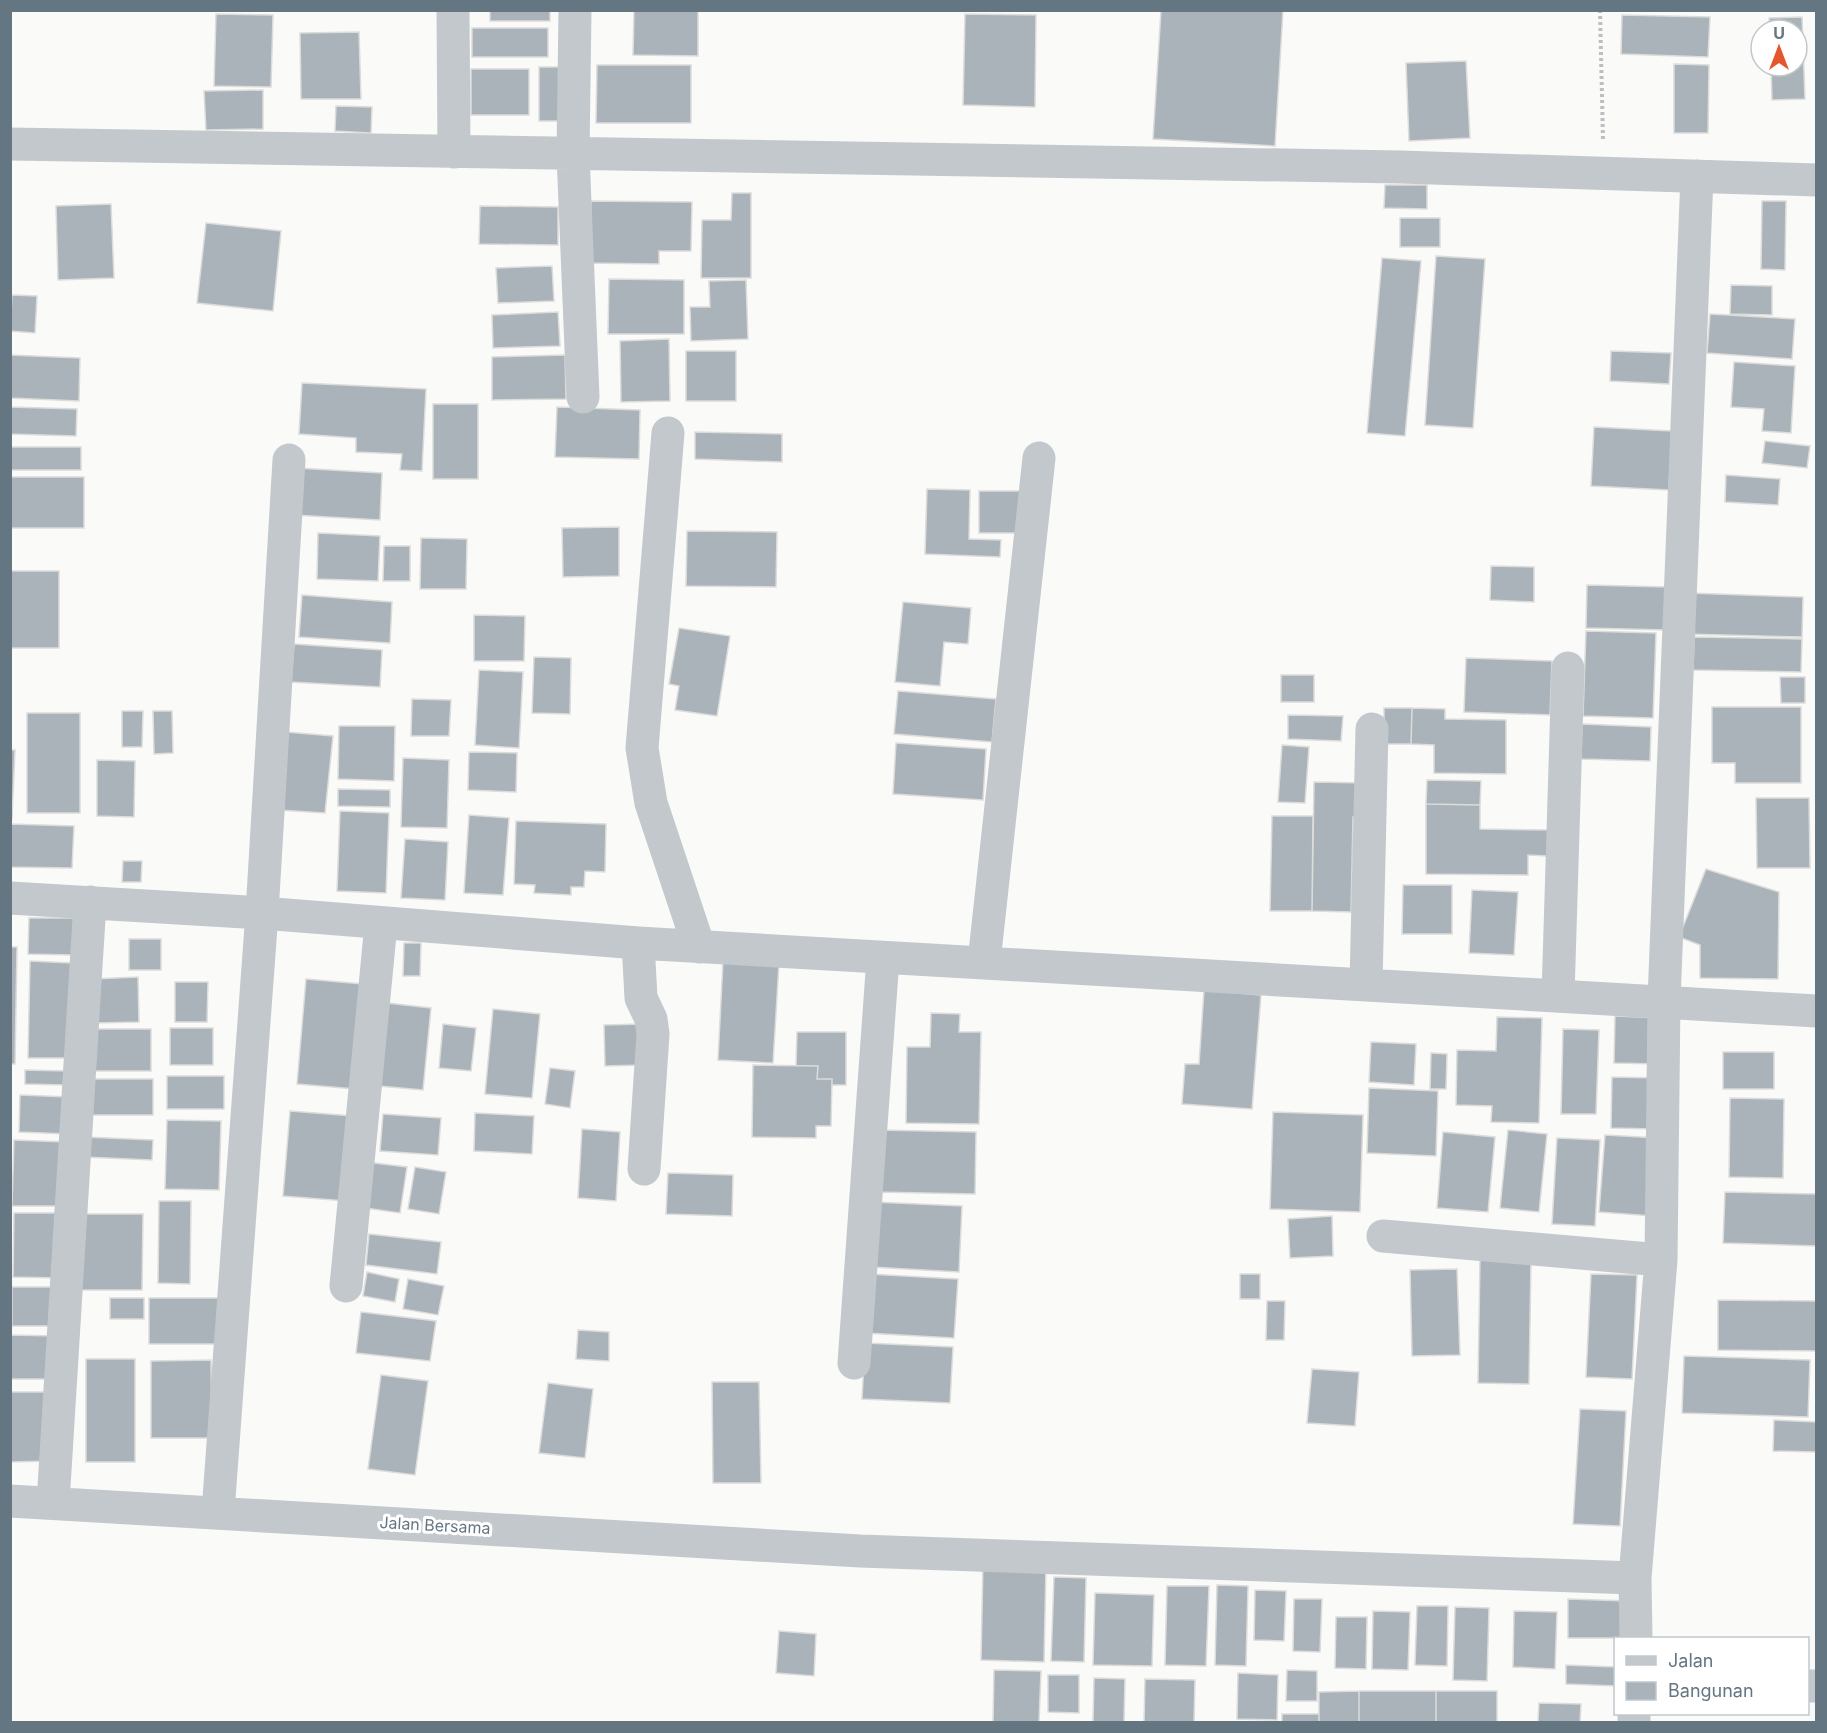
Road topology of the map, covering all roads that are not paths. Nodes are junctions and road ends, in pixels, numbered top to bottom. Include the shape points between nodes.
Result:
1 (453, 10) edge
2 (575, 10) edge
3 (10, 144) edge
4 (454, 152) junction
5 (573, 154) junction
6 (1697, 176) junction
7 (1816, 180) edge
8 (583, 397) dead end
9 (668, 433) dead end
10 (1039, 458) dead end
11 (289, 460) dead end
12 (1568, 668) dead end
13 (1372, 729) dead end
14 (10, 898) edge
15 (90, 902) junction
16 (261, 913) junction
17 (381, 924) junction
18 (667, 945) junction
19 (883, 958) junction
20 (984, 962) junction
21 (1366, 984) junction
22 (1558, 996) junction
23 (1664, 1000) junction
24 (1816, 1011) edge
25 (644, 1169) dead end
26 (1383, 1236) dead end
27 (1661, 1260) junction
28 (346, 1286) dead end
29 (854, 1363) dead end
30 (10, 1501) edge
31 (53, 1503) junction
32 (218, 1512) junction
33 (1635, 1578) junction
34 (1636, 1637) edge

1 - 4 street
2 - 5 street
3 - 4 street
4 - 5 street
5 - 6 street via 1400,167
5 - 8 street
6 - 7 street
6 - 23 street
9 - 18 street via 642,748
10 - 20 street
11 - 16 street
12 - 22 street
13 - 21 street
14 - 15 street
15 - 16 street
15 - 31 street
16 - 17 street
16 - 32 street
17 - 18 street
17 - 28 street
18 - 19 street
18 - 25 street via 641,998 653,1034
19 - 20 street
19 - 29 street
20 - 21 street
21 - 22 street
22 - 23 street
23 - 24 street
23 - 27 street
26 - 27 street
27 - 33 street
30 - 31 street, Jalan Bersama
31 - 32 street, Jalan Bersama
32 - 33 street, Jalan Bersama via 860,1551
33 - 34 street

